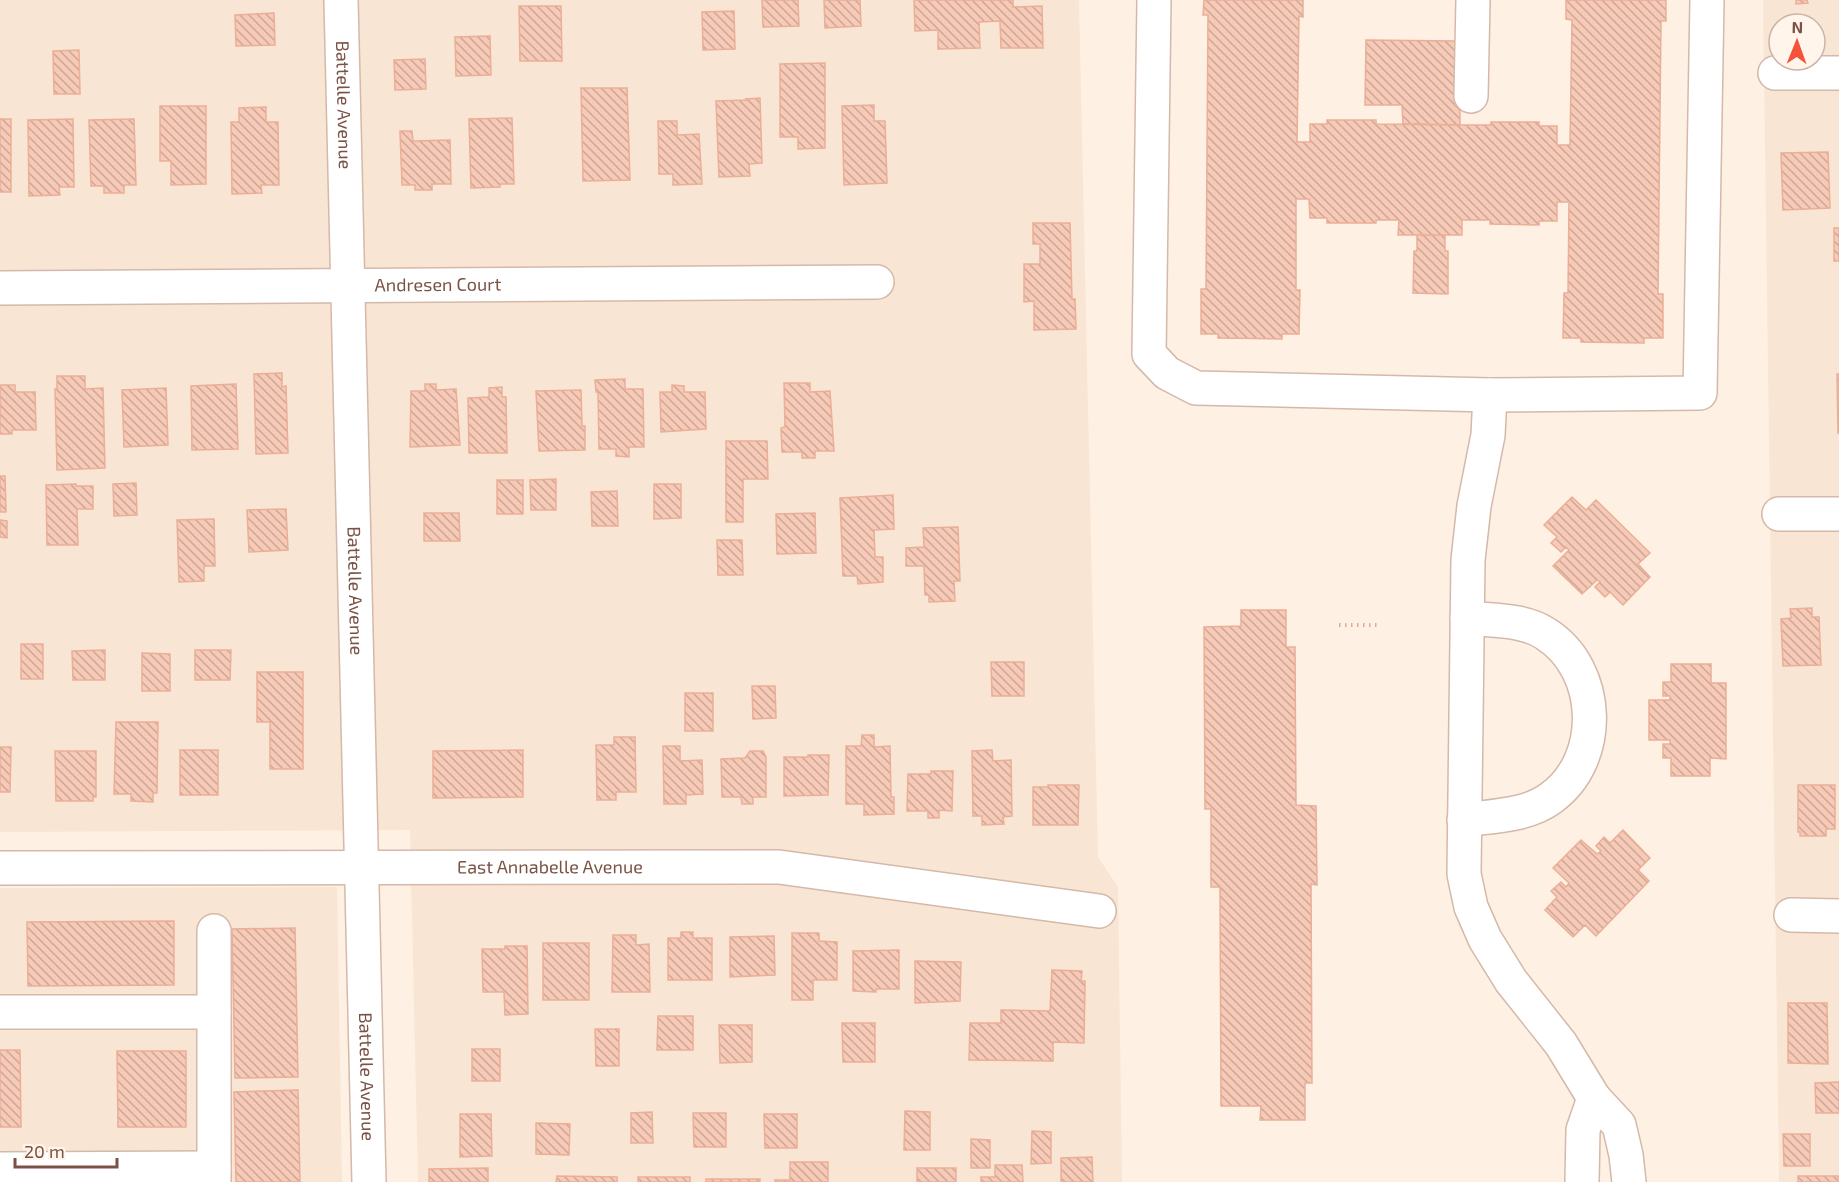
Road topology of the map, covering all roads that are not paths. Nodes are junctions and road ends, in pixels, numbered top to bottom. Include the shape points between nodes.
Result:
1 (341, 0) edge
2 (1155, 0) edge
3 (1473, 0) edge
4 (1707, 0) edge
5 (1775, 73) dead end
6 (1839, 73) edge
7 (1471, 96) dead end
8 (877, 282) dead end
9 (348, 285) junction
10 (0, 288) edge
11 (1490, 394) junction
12 (1779, 514) dead end
13 (1839, 514) edge
14 (1467, 618) junction
15 (1464, 820) junction
16 (363, 867) junction
17 (0, 868) edge
18 (1099, 911) dead end
19 (1791, 915) dead end
20 (1839, 916) edge
21 (214, 931) dead end
22 (0, 1012) edge
23 (214, 1012) junction
24 (1594, 1098) junction
25 (0, 1169) edge
26 (214, 1175) edge
27 (369, 1182) edge
28 (1582, 1182) edge
29 (1629, 1182) edge

1 - 9 street, Battelle Avenue
2 - 11 street via 1149,354 1167,373 1196,388
3 - 7 street
4 - 11 street via 1700,393
5 - 6 street
8 - 9 street, Andresen Court
9 - 10 street, Andresen Court
9 - 16 street, Battelle Avenue
11 - 14 street via 1485,459 1470,532
12 - 13 street
14 - 15 street
14 - 15 street via 1526,624 1562,647 1582,678 1588,696 1590,732 1580,765 1569,783 1550,800 1528,810
15 - 24 street via 1464,874 1485,939 1511,981 1561,1044
16 - 17 street, East Annabelle Avenue
16 - 18 street, East Annabelle Avenue via 779,867
16 - 27 street, Battelle Avenue
19 - 20 street
21 - 23 street
22 - 23 street
23 - 26 street
24 - 28 street via 1583,1130
24 - 29 street via 1619,1125
25 - 26 street

